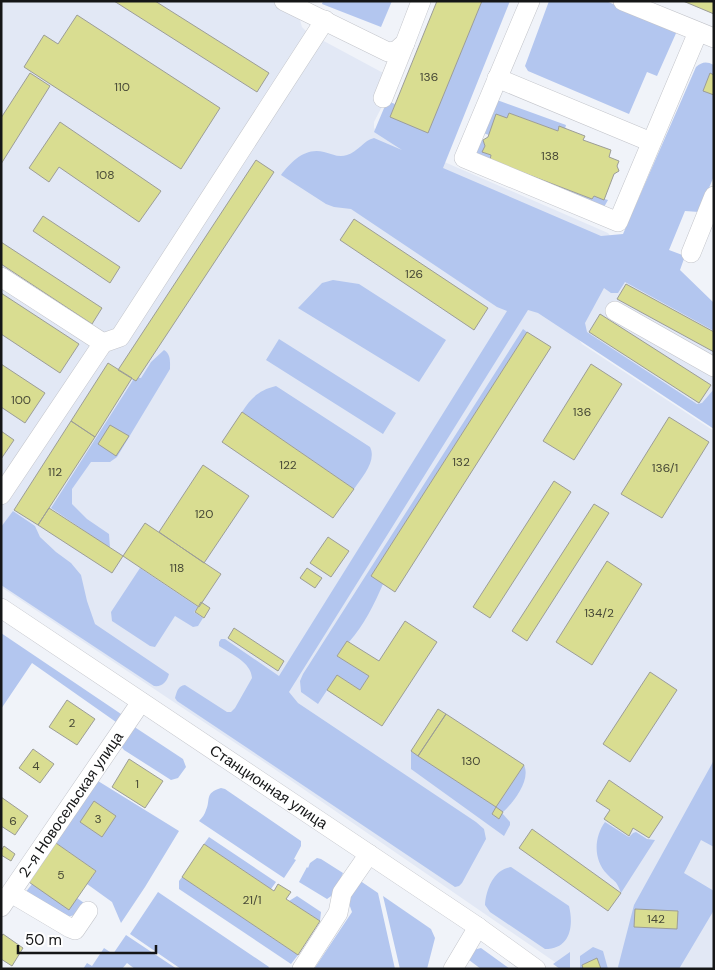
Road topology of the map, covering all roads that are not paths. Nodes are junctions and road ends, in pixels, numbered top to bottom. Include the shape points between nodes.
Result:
1 (284, 1) edge
2 (421, 1) edge
3 (530, 1) edge
4 (623, 1) edge
5 (325, 20) junction
6 (706, 35) edge
7 (405, 43) junction
8 (497, 78) junction
9 (383, 98) dead end
10 (651, 142) junction
11 (714, 196) edge
12 (691, 253) dead end
13 (1, 277) edge
14 (615, 311) dead end
15 (103, 343) junction
16 (714, 367) edge
17 (2, 492) edge
18 (1, 608) edge
19 (140, 702) junction
20 (369, 854) junction
21 (6, 900) edge
22 (88, 911) dead end
23 (478, 927) junction
24 (302, 969) edge
25 (453, 969) edge
26 (536, 969) edge

1 - 5 street
2 - 7 street
3 - 8 street
4 - 6 street
5 - 7 street via 388,52 396,51
5 - 15 street via 120,337
6 - 10 street
7 - 9 street
8 - 10 street
8 - 10 street via 464,158 618,222
11 - 12 street
13 - 15 street
14 - 16 street
15 - 17 street
18 - 19 street, Станционная улица
19 - 20 street, Станционная улица
19 - 21 street, 2-я Новосельская улица
20 - 23 street, Станционная улица
20 - 24 street via 342,893 338,913
21 - 22 street via 75,930
23 - 25 street
23 - 26 street, Станционная улица

